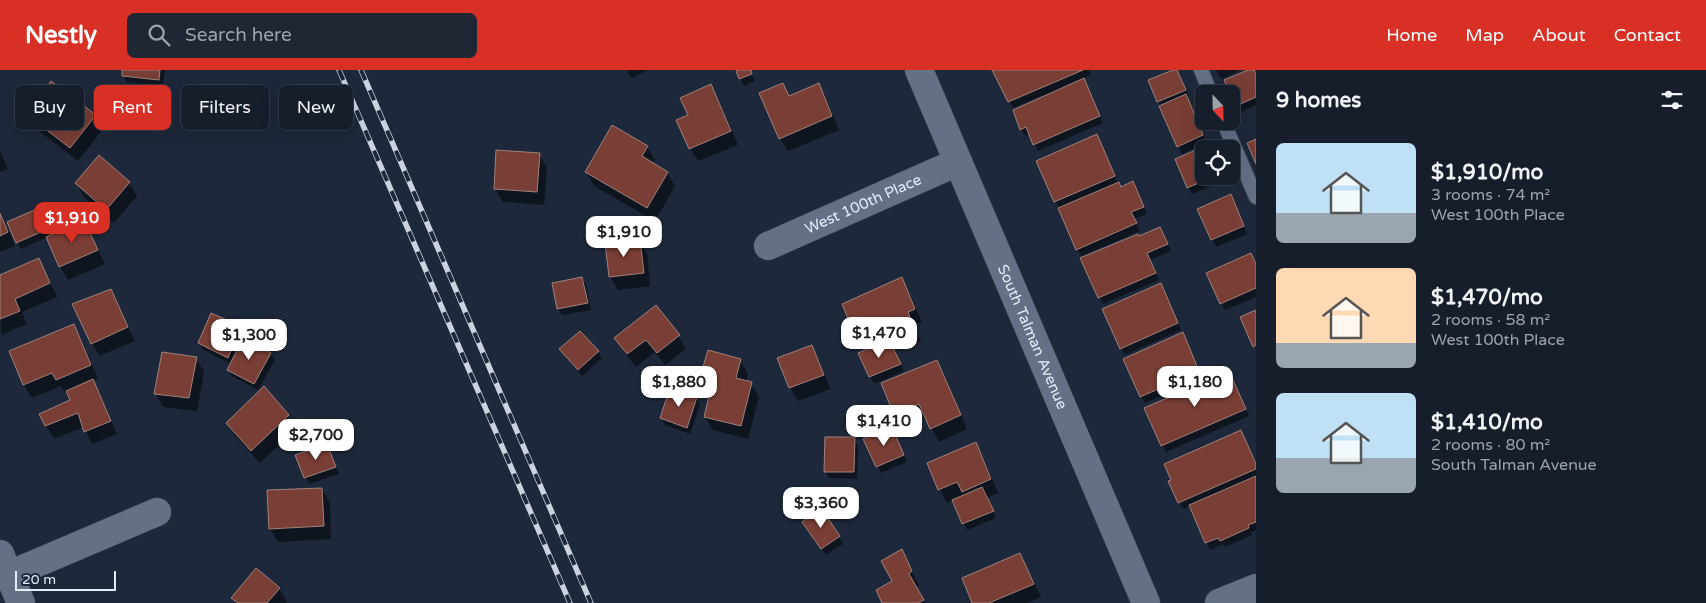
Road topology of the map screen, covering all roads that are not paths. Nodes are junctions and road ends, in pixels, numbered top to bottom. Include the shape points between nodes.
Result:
1 (918, 70) edge
2 (1201, 70) edge
3 (1207, 85) edge
4 (1227, 130) edge
5 (958, 162) junction
6 (1256, 197) edge
7 (768, 246) dead end
8 (157, 512) dead end
9 (5, 565) edge
10 (1256, 588) edge
11 (21, 603) edge
12 (1146, 603) edge
13 (1219, 603) edge

1 - 5 street, South Talman Avenue
2 - 3 lane
4 - 6 lane
5 - 7 street, West 100th Place
5 - 12 street, South Talman Avenue
8 - 9 street
9 - 11 street
10 - 13 street

